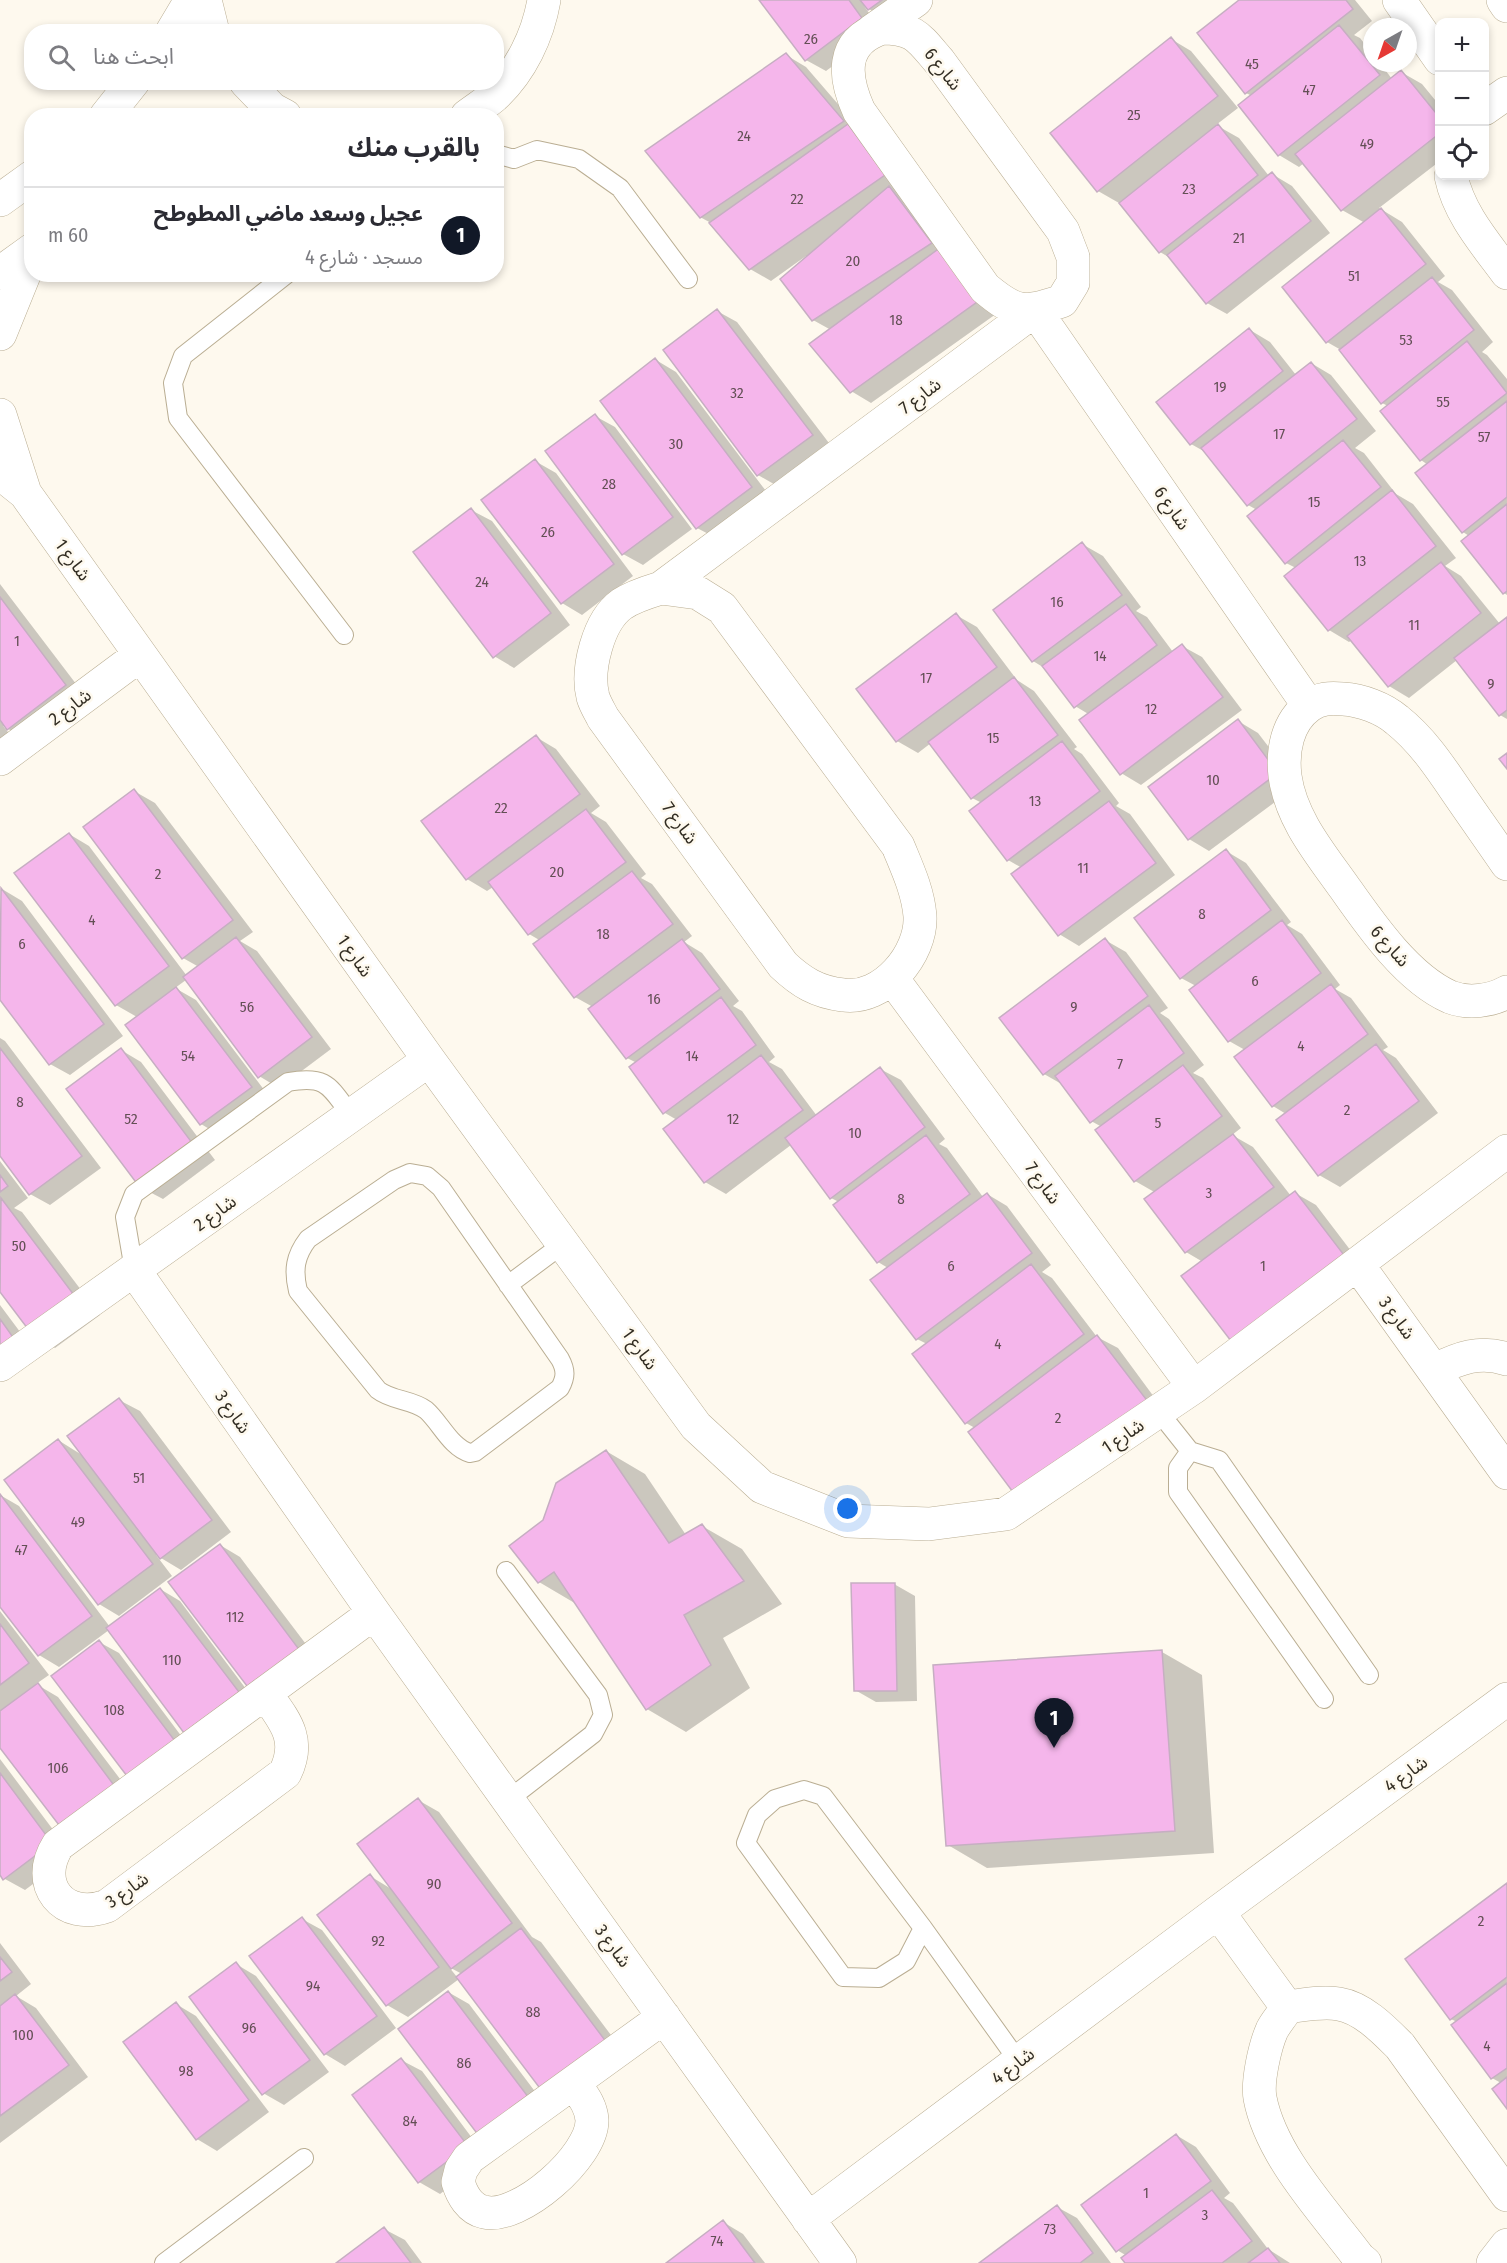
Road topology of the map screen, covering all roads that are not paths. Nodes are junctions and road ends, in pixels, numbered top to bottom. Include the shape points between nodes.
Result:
1 (191, 0) edge
2 (206, 0) edge
3 (544, 0) edge
4 (916, 0) edge
5 (1399, 0) edge
6 (1503, 0) edge
7 (1507, 6) edge
8 (177, 24) edge
9 (211, 24) edge
10 (872, 31) junction
11 (1435, 52) edge
12 (504, 84) edge
13 (127, 90) edge
14 (254, 90) edge
15 (499, 90) edge
16 (1507, 93) edge
17 (1489, 106) edge
18 (113, 108) edge
19 (271, 108) edge
20 (478, 108) edge
21 (504, 156) edge
22 (1452, 180) edge
23 (24, 183) edge
24 (0, 200) edge
25 (24, 257) edge
26 (24, 272) edge
27 (0, 273) edge
28 (1507, 273) edge
29 (688, 279) dead end
30 (277, 282) edge
31 (1035, 310) junction
32 (0, 334) edge
33 (0, 415) edge
34 (12, 483) edge
35 (661, 588) junction
36 (344, 635) dead end
37 (140, 655) junction
38 (1310, 706) junction
39 (0, 759) edge
40 (1507, 864) edge
41 (892, 978) junction
42 (1507, 993) edge
43 (429, 1060) junction
44 (351, 1115) junction
45 (1507, 1151) edge
46 (563, 1244) junction
47 (1358, 1265) junction
48 (134, 1270) junction
49 (508, 1285) junction
50 (1507, 1359) edge
51 (0, 1365) edge
52 (1435, 1370) junction
53 (1194, 1387) junction
54 (1159, 1412) junction
55 (1190, 1451) junction
56 (1507, 1473) edge
57 (506, 1571) dead end
58 (374, 1613) junction
59 (1370, 1675) dead end
60 (265, 1693) junction
61 (1507, 1699) edge
62 (1324, 1700) dead end
63 (508, 1800) junction
64 (1218, 1912) junction
65 (923, 1928) junction
66 (1287, 2007) junction
67 (664, 2017) junction
68 (1019, 2062) junction
69 (574, 2083) dead end
70 (304, 2158) dead end
71 (1507, 2195) edge
72 (808, 2219) junction
73 (1507, 2246) edge
74 (164, 2263) edge
75 (840, 2263) edge
76 (1365, 2263) edge
77 (1493, 2263) edge

1 - 8 street
2 - 9 street
3 - 12 street via 540,23 522,62
4 - 10 street
5 - 11 street
6 - 7 street
10 - 31 street via 857,44 847,66 851,94 859,111 985,288 1015,309
10 - 31 street, شارع 6 via 898,28 913,33 926,46 1062,231 1073,257 1073,283 1062,301
13 - 18 street
14 - 19 street
15 - 20 street
16 - 17 street
21 - 29 lane via 514,159 537,150 579,159 620,188
22 - 28 street via 1468,219
23 - 24 street
25 - 27 street
26 - 32 street
30 - 36 lane via 183,356 173,383 178,418
31 - 35 street, شارع 7
31 - 38 street, شارع 6
33 - 34 street, شارع 1
34 - 37 street, شارع 1
35 - 41 street, شارع 7 via 698,593 722,608 898,846 913,882 920,916 914,946
35 - 41 street, شارع 7 via 620,605 597,642 591,670 593,697 603,718 783,965 799,980 844,996 864,993
37 - 39 street, شارع 2
37 - 43 street, شارع 1
38 - 40 street via 1325,698 1349,699 1396,719 1427,748
38 - 42 street, شارع 6 via 1297,717 1289,732 1285,764 1288,793 1312,842 1382,940 1410,968 1451,997 1475,1001
41 - 53 street, شارع 7
43 - 44 street, شارع 2
43 - 46 street, شارع 1
44 - 48 street, شارع 2
44 - 48 lane via 330,1087 311,1078 288,1082 134,1194 125,1217
45 - 47 street, شارع 1
46 - 49 lane
46 - 54 street, شارع 1 via 696,1426 762,1487 848,1521 930,1524 1006,1514
47 - 52 street, شارع 3
47 - 53 street, شارع 1
48 - 51 street, شارع 2
48 - 58 street, شارع 3
49 - 49 lane via 441,1188 418,1173 394,1179 308,1239 295,1261 298,1291 378,1390 421,1407 459,1447 470,1453 560,1388 565,1380 560,1359
50 - 52 street via 1479,1354
52 - 56 street, شارع 3
53 - 54 street, شارع 1
54 - 55 lane
55 - 59 lane via 1219,1460
55 - 62 lane via 1178,1468 1178,1492
57 - 63 lane via 598,1695 603,1715 592,1734
58 - 60 street, شارع 3
58 - 63 street, شارع 3
60 - 60 street, شارع 3 via 58,1845 47,1870 53,1892 69,1907 82,1911 107,1906 285,1773 292,1760 292,1742 287,1725
61 - 64 street, شارع 4
63 - 67 street, شارع 3
64 - 66 street
64 - 68 street, شارع 4
65 - 65 lane via 823,1796 804,1790 775,1799 757,1815 746,1843 843,1977 879,1978 906,1961
65 - 68 lane
66 - 71 street via 1341,2004 1381,2026 1400,2046
66 - 76 street via 1272,2030 1263,2066 1260,2096 1267,2123 1282,2156
67 - 69 street
67 - 72 street, شارع 3
68 - 72 street, شارع 4
70 - 74 lane
72 - 75 street, شارع 3
73 - 77 street

